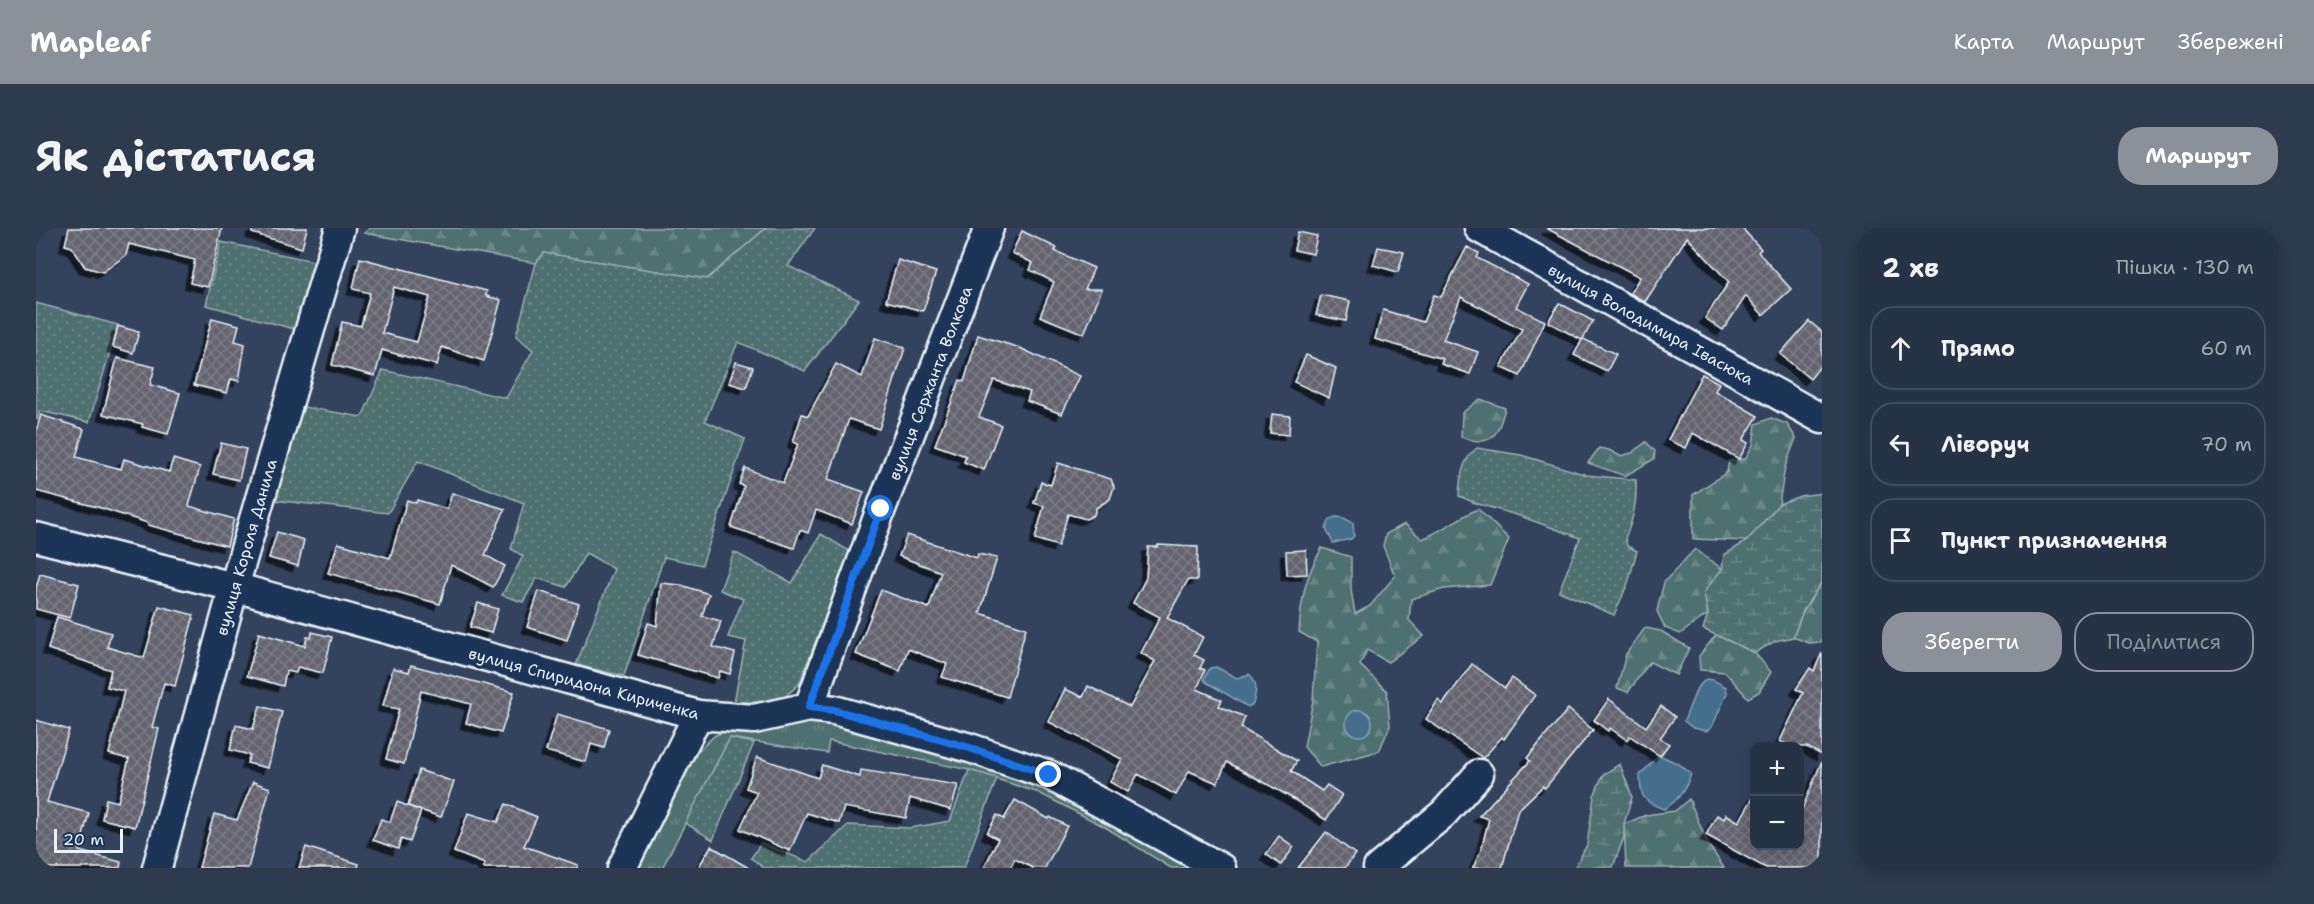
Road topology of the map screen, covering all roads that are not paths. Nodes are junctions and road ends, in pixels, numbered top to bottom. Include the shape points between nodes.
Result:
1 (340, 228) edge
2 (989, 228) edge
3 (1479, 228) edge
4 (1822, 419) edge
5 (36, 537) edge
6 (234, 587) junction
7 (809, 707) junction
8 (698, 715) junction
9 (1479, 774) dead end
10 (157, 868) edge
11 (622, 868) edge
12 (1221, 868) edge
13 (1378, 868) edge

1 - 6 street, вулиця Короля Данила
2 - 7 street, вулиця Сержанта Волкова
3 - 4 street, вулиця Володимира Івасюка
5 - 6 street, вулиця Спиридона Кириченка
6 - 8 street, вулиця Спиридона Кириченка
6 - 10 street, вулиця Короля Данила
7 - 8 street, вулиця Спиридона Кириченка via 754,719
7 - 12 street, вулиця Спиридона Кириченка via 834,710 970,748 1049,775
8 - 11 street
9 - 13 street via 1443,814

